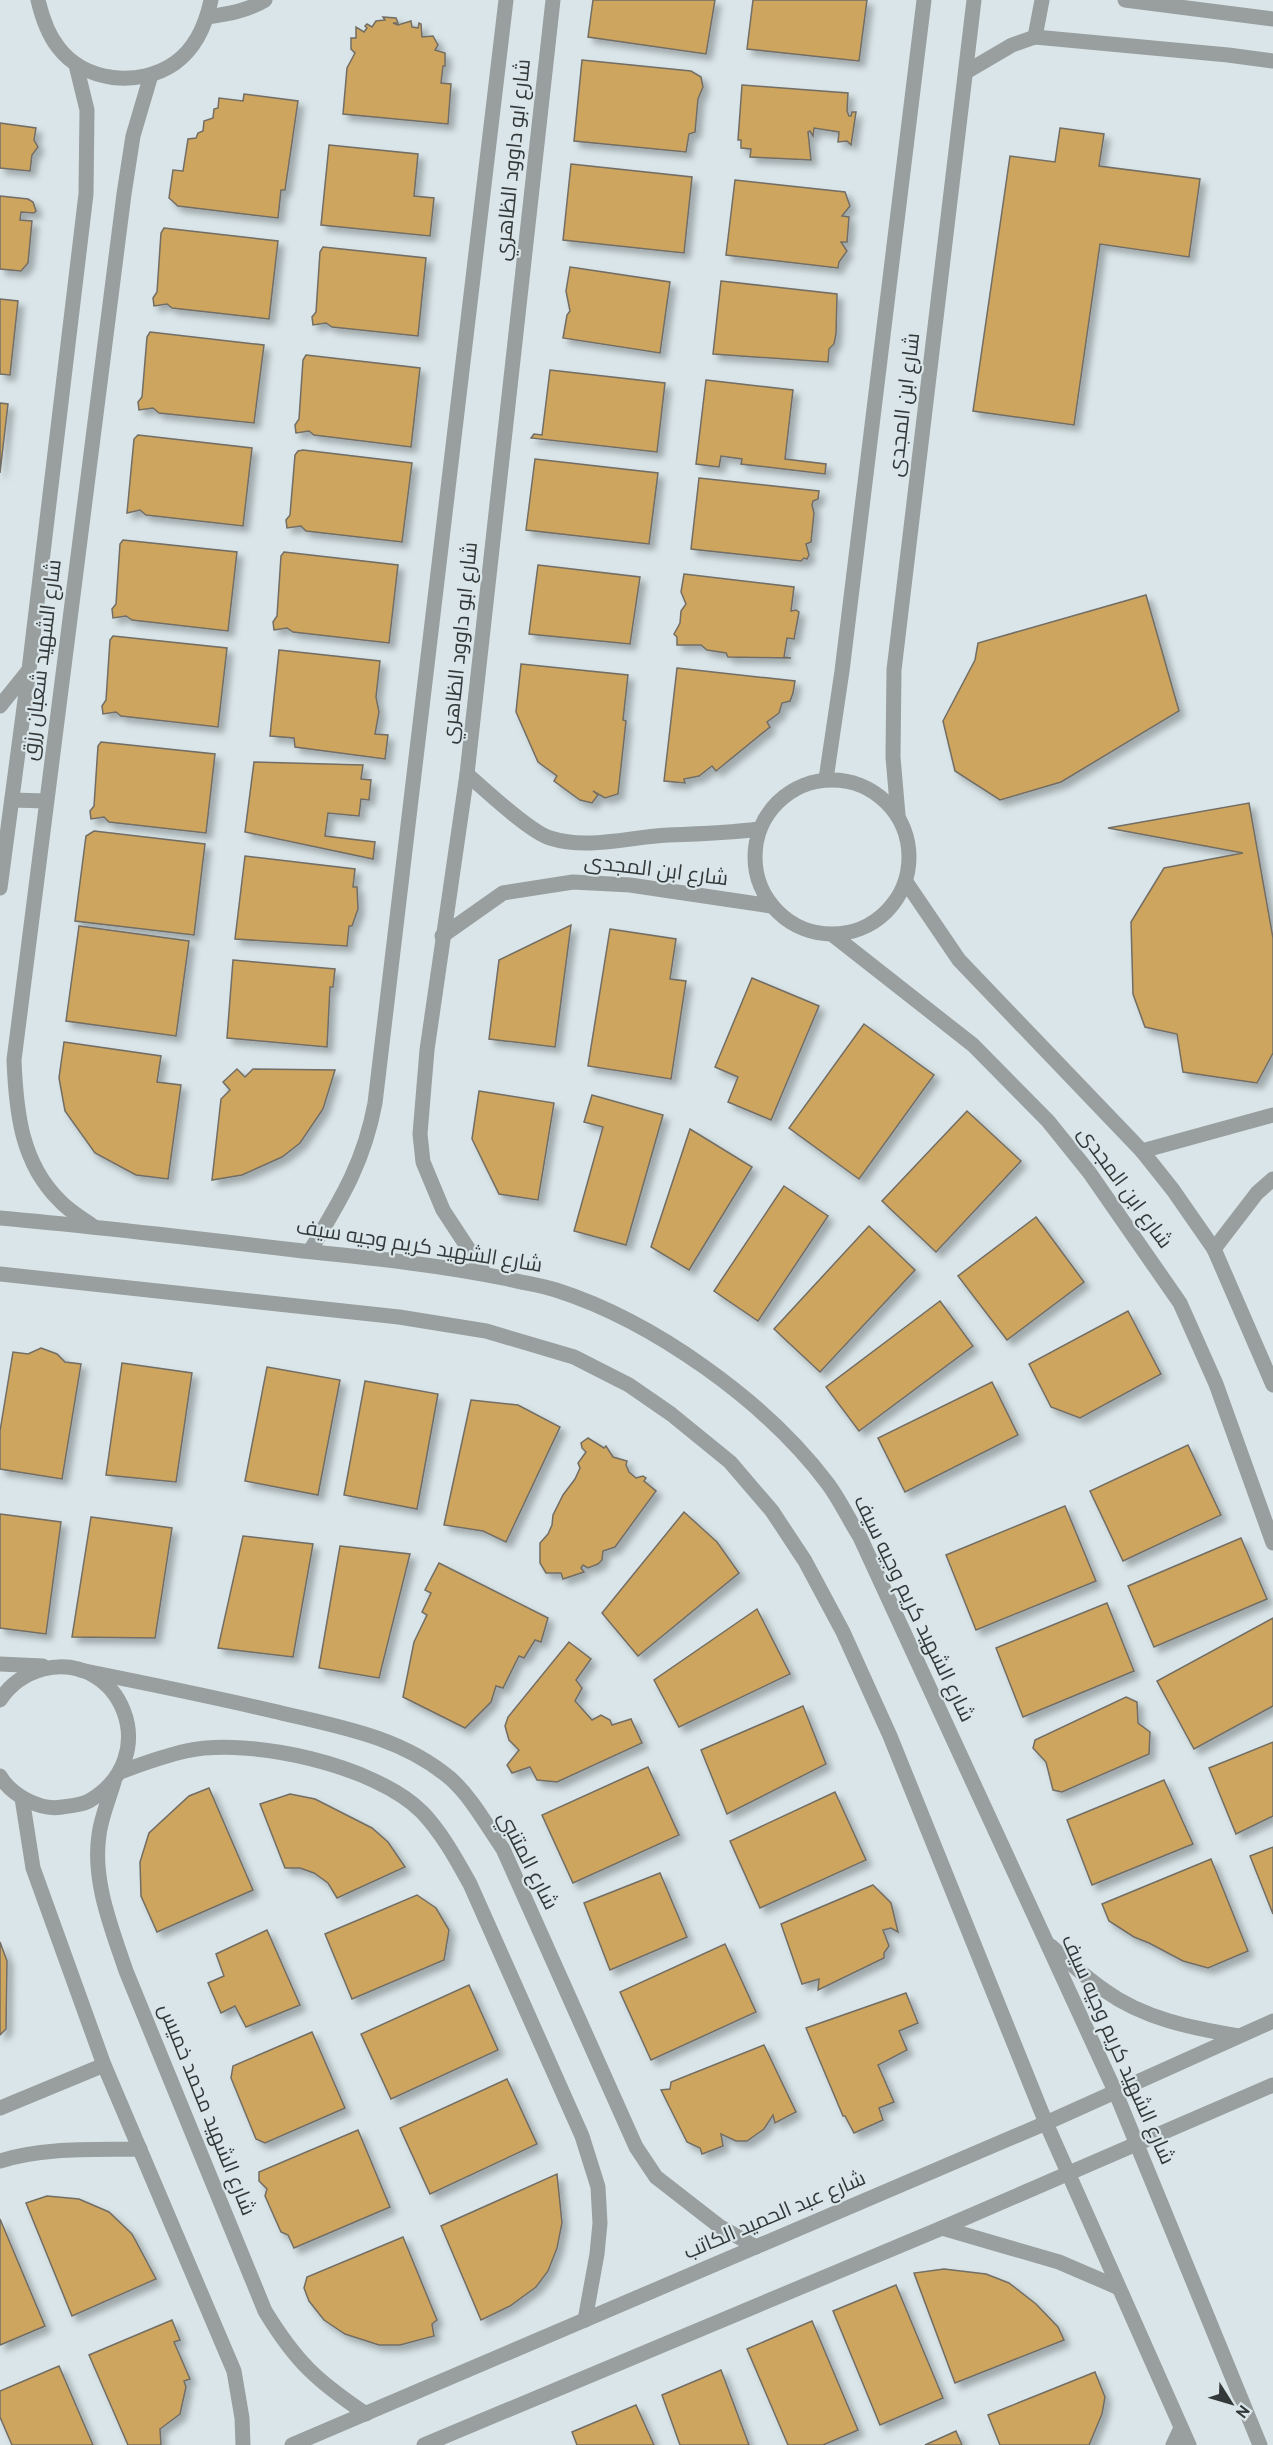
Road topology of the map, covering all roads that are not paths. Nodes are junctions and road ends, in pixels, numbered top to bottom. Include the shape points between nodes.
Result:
1 (38, 0) edge
2 (211, 0) edge
3 (265, 0) edge
4 (553, 0) edge
5 (924, 0) edge
6 (974, 0) edge
7 (1042, 0) edge
8 (1125, 0) edge
9 (504, 1) edge
10 (207, 18) junction
11 (1273, 19) edge
12 (1035, 37) junction
13 (1273, 61) edge
14 (76, 64) junction
15 (966, 72) junction
16 (152, 75) junction
17 (29, 670) junction
18 (0, 706) edge
19 (467, 774) junction
20 (826, 779) junction
21 (12, 800) junction
22 (46, 801) junction
23 (898, 815) junction
24 (759, 829) junction
25 (906, 882) junction
26 (0, 888) edge
27 (771, 906) junction
28 (833, 935) junction
29 (442, 936) junction
30 (1273, 1114) edge
31 (1142, 1151) junction
32 (1273, 1179) edge
33 (0, 1218) edge
34 (93, 1226) junction
35 (1214, 1249) junction
36 (310, 1251) junction
37 (0, 1274) edge
38 (485, 1274) junction
39 (1273, 1385) edge
40 (1272, 1538) edge
41 (0, 1664) edge
42 (55, 1666) junction
43 (80, 1670) junction
44 (0, 1700) edge
45 (0, 1776) edge
46 (117, 1777) junction
47 (22, 1798) junction
48 (1047, 1943) junction
49 (1273, 2021) edge
50 (1239, 2036) junction
51 (104, 2065) junction
52 (1273, 2085) edge
53 (1115, 2091) junction
54 (0, 2108) edge
55 (1046, 2123) junction
56 (1137, 2144) junction
57 (140, 2149) junction
58 (0, 2161) edge
59 (1068, 2173) junction
60 (942, 2228) junction
61 (756, 2247) junction
62 (1117, 2287) junction
63 (585, 2320) junction
64 (366, 2414) junction
65 (1182, 2428) junction
66 (243, 2445) edge
67 (292, 2445) edge
68 (424, 2445) edge
69 (1173, 2445) edge
70 (1189, 2445) edge
71 (1260, 2445) edge

1 - 14 street via 45,25 58,47
2 - 10 street
3 - 10 street via 255,7
4 - 19 street, شارع ابو داوود الظاهري
5 - 20 street, شارع ابن المجدى
6 - 15 street, شارع ابن المجدى
7 - 12 street
8 - 11 street
9 - 36 street, شارع ابو داوود الظاهري via 375,1103 360,1161
10 - 16 street via 188,51
12 - 13 street
12 - 15 street via 1012,45
14 - 16 street via 100,76 126,79
14 - 17 street, شارع الشهيد شعبان رزق via 87,110 86,194
15 - 23 street, شارع ابن المجدى via 894,670 893,757
16 - 22 street, شارع الشهيد شعبان رزق via 133,136 124,194
17 - 18 street
17 - 21 street, شارع الشهيد شعبان رزق
19 - 24 street, شارع ابن المجدى via 548,838 578,844
19 - 29 street, شارع ابو داوود الظاهري
20 - 23 street via 854,782 879,794
20 - 24 street via 798,787 775,804
21 - 22 street
21 - 26 street, شارع الشهيد شعبان رزق
22 - 34 street, شارع الشهيد شعبان رزق via 14,1060 15,1105 24,1141 39,1174 60,1201
23 - 25 street via 907,836 910,860
24 - 27 street via 754,856 758,882
25 - 28 street via 895,904 877,920 856,931
25 - 31 street, شارع ابن المجدى via 959,960
27 - 28 street via 788,922 810,932
27 - 29 street, شارع ابن المجدى via 630,885 573,882 503,893
28 - 40 street, شارع ابن المجدى via 972,1045 1048,1121 1089,1172 1180,1303 1216,1384
29 - 38 street, شارع ابو داوود الظاهري via 427,1050 420,1134 423,1162 443,1210
30 - 31 street
31 - 35 street, شارع ابن المجدى
32 - 35 street via 1257,1193
33 - 34 street, شارع الشهيد كريم وجيه سيف
34 - 36 street, شارع الشهيد كريم وجيه سيف
35 - 39 street, شارع ابن المجدى
36 - 38 street, شارع الشهيد كريم وجيه سيف
37 - 55 street via 388,1315 486,1331 574,1357 629,1385 671,1414 730,1462 772,1511 805,1561 843,1632 890,1736
38 - 48 street, شارع الشهيد كريم وجيه سيف via 555,1289 668,1344 730,1386 774,1424 828,1484 860,1537
41 - 42 street
42 - 43 street, شارع المتنبي
42 - 44 street via 30,1672 8,1688
43 - 46 street, شارع الشهيد محمد خميس via 102,1681 119,1700 128,1723 129,1748
43 - 61 street, شارع المتنبي via 186,1691 387,1740 452,1780 503,1849 636,2147 656,2176 719,2226
45 - 47 street
46 - 47 street via 87,1802 54,1809
46 - 63 street via 187,1750 276,1752 362,1774 392,1789 422,1812 470,1884 582,2136 598,2187 600,2223
46 - 64 street, شارع الشهيد محمد خميس via 98,1836 99,1876 126,1971 265,2311 306,2369
47 - 51 street via 33,1868
48 - 50 street via 1105,1991 1136,2009 1189,2027
48 - 53 street, شارع الشهيد كريم وجيه سيف
49 - 50 street, شارع عبد الحميد الكاتب
50 - 53 street, شارع عبد الحميد الكاتب
51 - 54 street
51 - 57 street
52 - 56 street
53 - 55 street, شارع عبد الحميد الكاتب
53 - 56 street, شارع الشهيد كريم وجيه سيف
55 - 59 street
55 - 61 street, شارع عبد الحميد الكاتب
56 - 59 street
56 - 71 street, شارع الشهيد كريم وجيه سيف
57 - 58 street via 58,2151
57 - 66 street via 234,2371
59 - 60 street
59 - 62 street
60 - 62 street via 1059,2262
60 - 68 street
61 - 63 street, شارع عبد الحميد الكاتب
62 - 65 street
63 - 64 street, شارع عبد الحميد الكاتب
64 - 67 street, شارع عبد الحميد الكاتب
65 - 69 street
65 - 70 street

